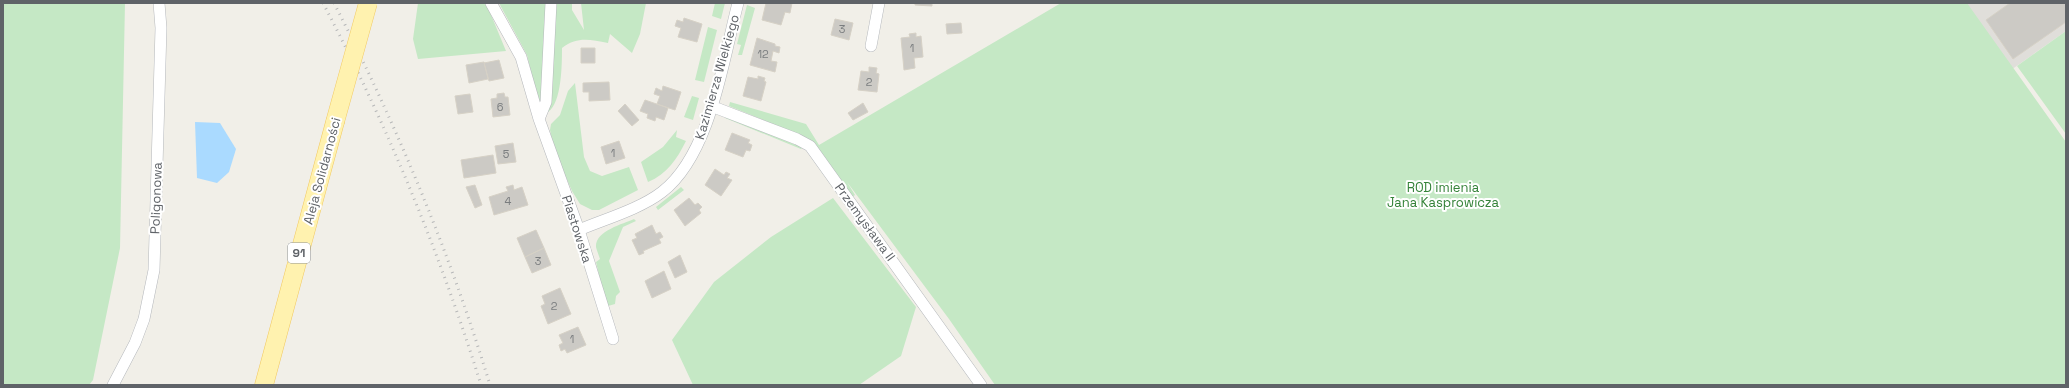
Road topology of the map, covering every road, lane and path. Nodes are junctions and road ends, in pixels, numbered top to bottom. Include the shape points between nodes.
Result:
1 (159, 3) edge
2 (368, 3) edge
3 (491, 3) edge
4 (551, 3) edge
5 (738, 3) edge
6 (879, 3) edge
7 (872, 46) dead end
8 (711, 106) junction
9 (539, 119) junction
10 (579, 230) junction
11 (613, 339) dead end
12 (113, 385) edge
13 (264, 385) edge
14 (981, 385) edge

1 - 12 street, Poligonowa via 161,28 154,270 144,319 135,343
2 - 13 main road, Aleja Solidarności / 91, bridge
3 - 9 street, Piastowska via 521,58
4 - 9 street via 546,102
5 - 8 street, Kazimierza Wielkiego
6 - 7 street
8 - 10 street, Kazimierza Wielkiego via 697,147 672,183 648,200
8 - 14 street, Przemysława II via 810,146
9 - 10 street, Piastowska
10 - 11 street, Piastowska

